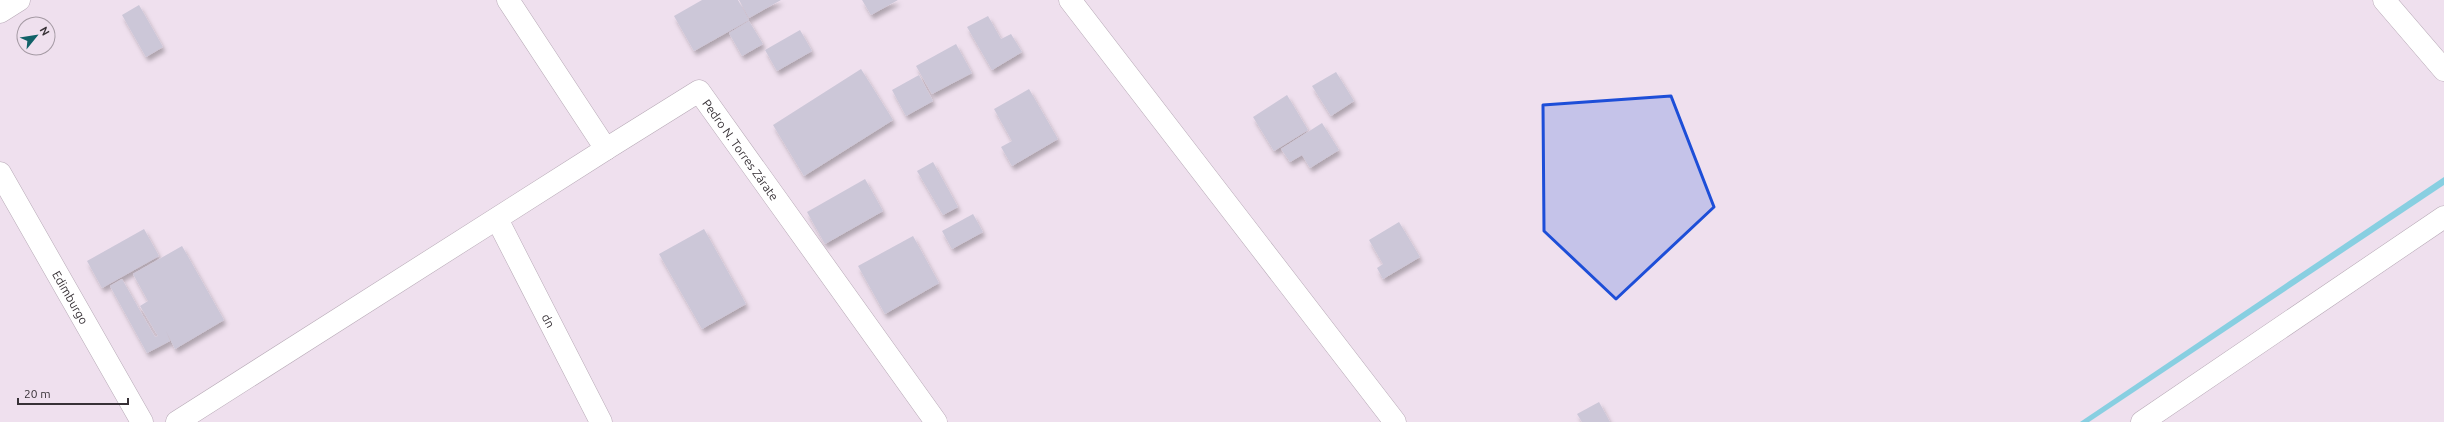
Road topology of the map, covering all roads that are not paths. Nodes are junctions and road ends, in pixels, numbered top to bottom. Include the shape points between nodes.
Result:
1 (19, 0) edge
2 (508, 0) edge
3 (1070, 0) edge
4 (2384, 0) edge
5 (0, 12) edge
6 (2444, 70) edge
7 (606, 149) junction
8 (0, 173) edge
9 (2444, 217) edge
10 (497, 219) junction
11 (142, 422) edge
12 (177, 422) edge
13 (601, 422) edge
14 (936, 422) edge
15 (1395, 422) edge
16 (2142, 422) edge

1 - 5 street
2 - 7 street
3 - 15 street
4 - 6 street
7 - 10 street
7 - 14 street, Pedro N. Torres Zárate via 699,91
8 - 11 street, Edimburgo
9 - 16 street
10 - 12 street
10 - 13 street, dn

